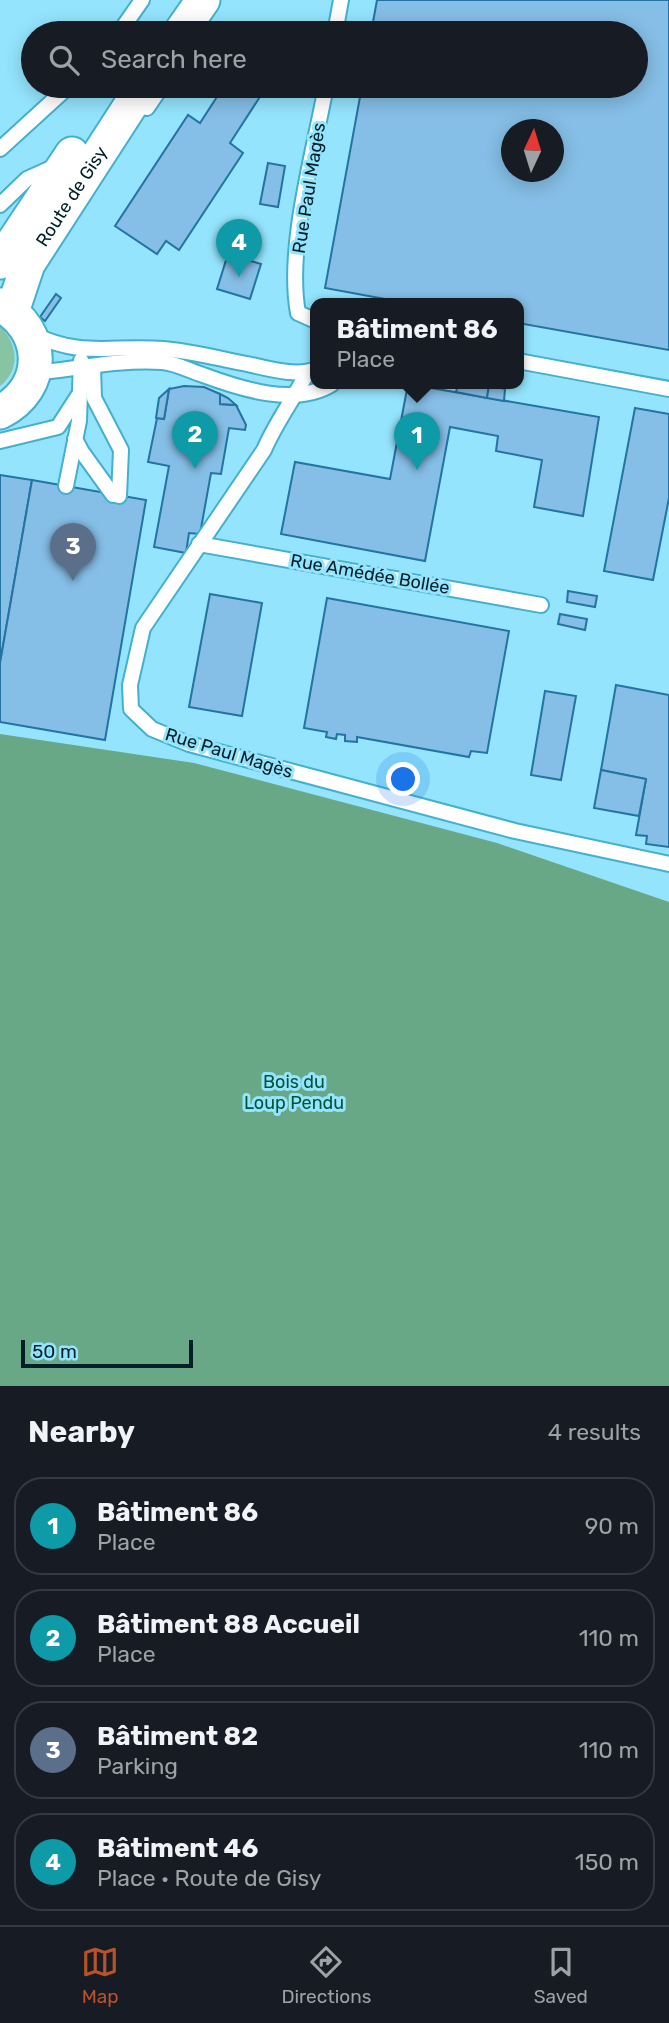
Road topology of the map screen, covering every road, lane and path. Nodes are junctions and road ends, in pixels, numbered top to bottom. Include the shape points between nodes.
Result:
1 (142, 0) edge
2 (178, 0) edge
3 (203, 0) edge
4 (218, 0) edge
5 (341, 0) edge
6 (127, 21) edge
7 (163, 21) edge
8 (188, 21) edge
9 (204, 21) edge
10 (337, 21) edge
11 (56, 98) edge
12 (111, 98) edge
13 (151, 98) edge
14 (324, 98) edge
15 (139, 111) edge
16 (0, 149) edge
17 (66, 163) junction
18 (0, 205) edge
19 (0, 262) edge
20 (48, 262) dead end
21 (38, 283) dead end
22 (16, 317) edge
23 (310, 318) edge
24 (80, 350) junction
25 (524, 362) edge
26 (87, 368) junction
27 (310, 371) edge
28 (34, 373) junction
29 (310, 373) edge
30 (82, 389) junction
31 (325, 389) edge
32 (669, 389) edge
33 (296, 395) junction
34 (0, 412) edge
35 (75, 439) junction
36 (0, 441) edge
37 (66, 486) dead end
38 (199, 544) junction
39 (541, 605) dead end
40 (669, 864) edge

1 - 6 lane
2 - 7 street
3 - 8 street
4 - 9 lane
5 - 10 lane
11 - 16 lane
12 - 17 street, Route de Gisy
13 - 15 lane
14 - 23 lane, Rue Paul Magès via 302,215 295,294 298,313
15 - 20 lane
15 - 22 street, Route de Gisy via 28,264
17 - 18 lane via 27,179
17 - 19 street, Route de Gisy
21 - 22 lane
22 - 24 lane via 57,346
22 - 28 street via 36,350
24 - 26 lane
24 - 27 lane via 166,349
25 - 32 lane
26 - 28 lane
26 - 30 lane
26 - 33 lane via 140,361 166,363 241,389
26 - 35 lane via 94,398 121,450 116,495
28 - 34 street via 18,401
29 - 33 lane, Rue Paul Magès
30 - 35 lane
30 - 36 lane via 58,427
31 - 33 lane
33 - 38 lane, Rue Paul Magès
35 - 37 lane
38 - 39 lane, Rue Amédée Bollée
38 - 40 lane, Rue Paul Magès via 143,628 135,656 131,709 152,729 188,744 516,831

